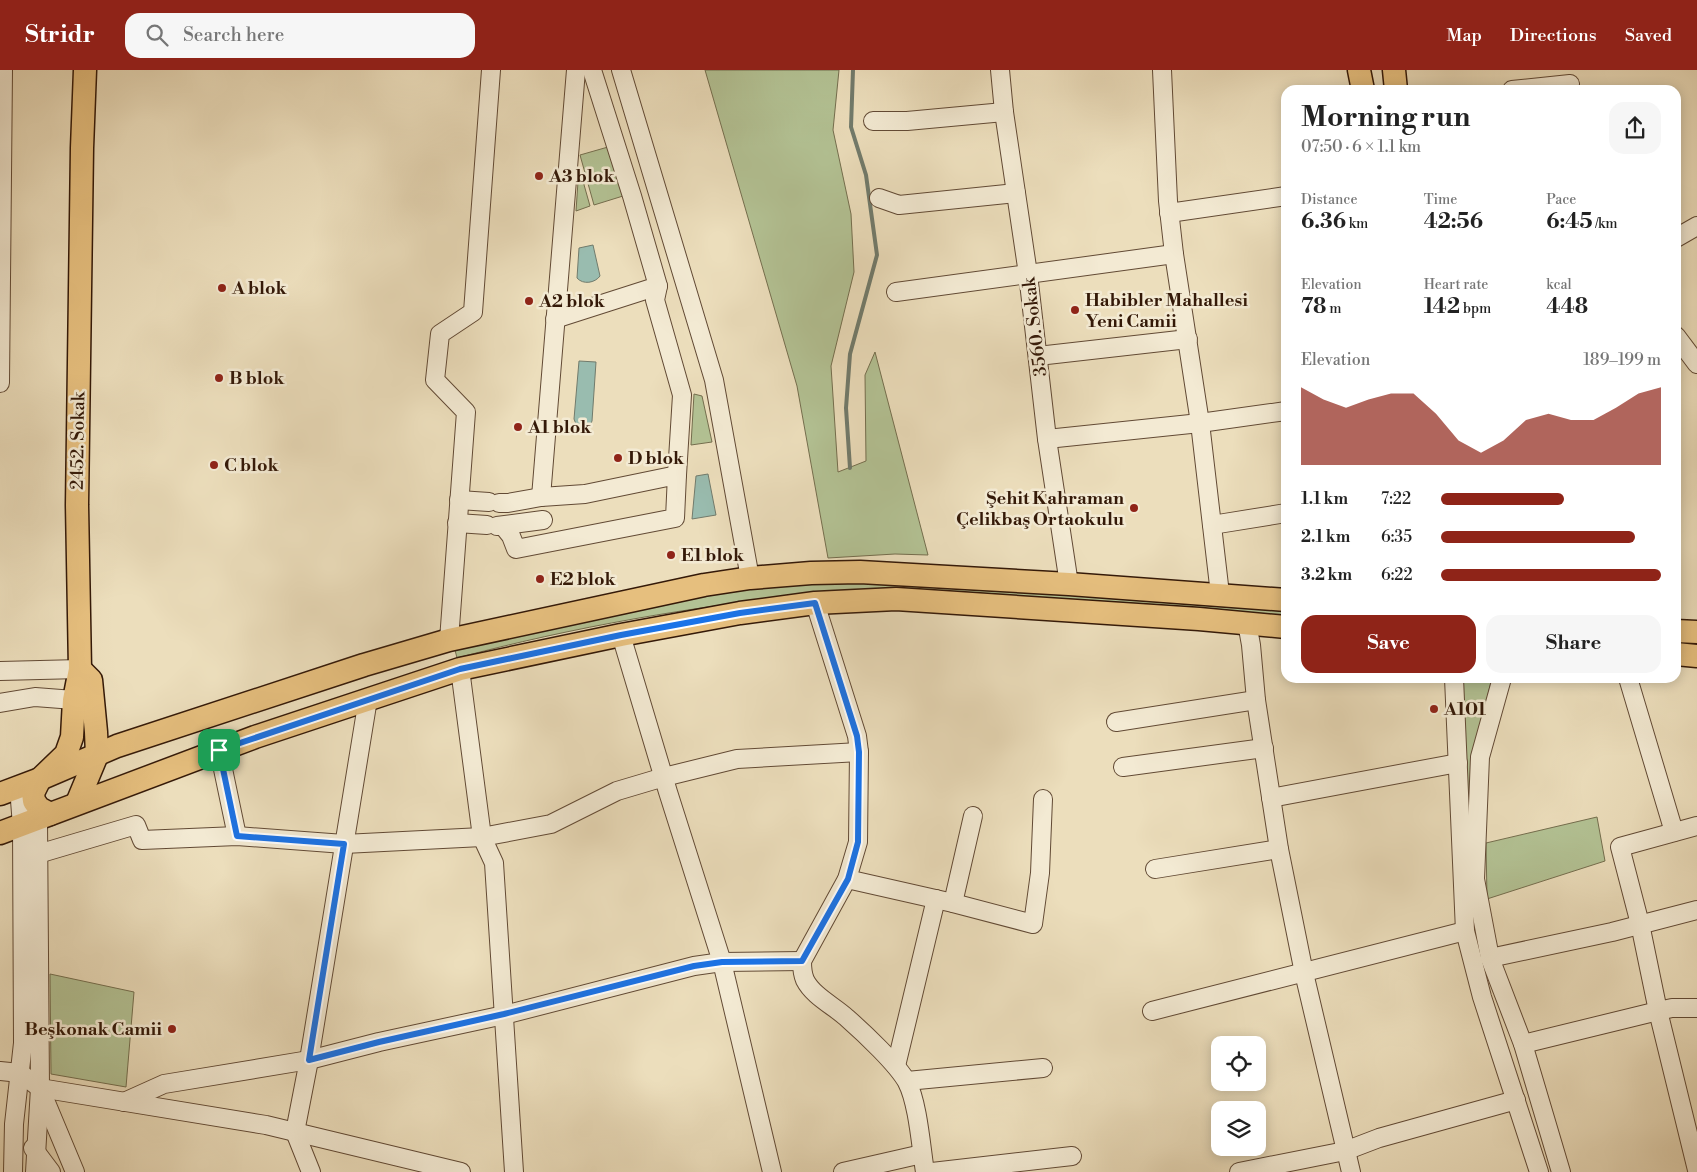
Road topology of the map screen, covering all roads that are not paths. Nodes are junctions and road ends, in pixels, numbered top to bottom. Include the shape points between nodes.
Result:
1 (3, 70) edge
2 (85, 70) edge
3 (491, 70) edge
4 (576, 70) edge
5 (592, 70) edge
6 (621, 70) edge
7 (1000, 70) edge
8 (1162, 70) edge
9 (1359, 70) edge
10 (1394, 70) edge
11 (1569, 81) edge
12 (1362, 85) edge
13 (1396, 85) edge
14 (1544, 85) edge
15 (1004, 112) junction
16 (873, 121) dead end
17 (1016, 193) junction
18 (1281, 197) edge
19 (879, 198) dead end
20 (1170, 213) junction
21 (1697, 226) edge
22 (1681, 235) edge
23 (1174, 254) junction
24 (1028, 274) junction
25 (658, 286) junction
26 (896, 292) dead end
27 (555, 319) junction
28 (1188, 339) junction
29 (1681, 343) edge
30 (1038, 356) junction
31 (1697, 364) edge
32 (0, 383) edge
33 (1281, 412) edge
34 (1200, 423) junction
35 (1047, 439) junction
36 (677, 475) junction
37 (541, 496) junction
38 (459, 500) junction
39 (1281, 514) edge
40 (543, 520) dead end
41 (458, 523) junction
42 (1212, 524) junction
43 (496, 526) junction
44 (750, 578) junction
45 (1068, 584) junction
46 (1220, 594) junction
47 (1281, 600) edge
48 (815, 603) junction
49 (1247, 623) junction
50 (1281, 626) edge
51 (1681, 631) edge
52 (1697, 632) edge
53 (621, 635) junction
54 (449, 640) junction
55 (1681, 654) edge
56 (1697, 656) edge
57 (80, 669) junction
58 (460, 669) junction
59 (0, 671) edge
60 (1454, 683) edge
61 (1501, 683) edge
62 (1629, 683) edge
63 (368, 699) junction
64 (74, 700) junction
65 (1256, 700) junction
66 (0, 703) edge
67 (1116, 722) dead end
68 (96, 732) junction
69 (117, 746) junction
70 (1264, 748) junction
71 (219, 750) junction
72 (859, 752) junction
73 (97, 755) junction
74 (1458, 763) junction
75 (1122, 767) dead end
76 (664, 776) junction
77 (20, 787) edge
78 (1271, 798) junction
79 (1043, 799) dead end
80 (77, 803) junction
81 (973, 816) dead end
82 (37, 820) junction
83 (1697, 826) edge
84 (1674, 832) junction
85 (0, 833) edge
86 (237, 836) junction
87 (482, 837) junction
88 (344, 844) junction
89 (1279, 849) junction
90 (38, 854) junction
91 (1155, 869) dead end
92 (848, 879) junction
93 (944, 901) junction
94 (1697, 910) edge
95 (1640, 924) junction
96 (1465, 931) junction
97 (1490, 958) junction
98 (802, 961) junction
99 (722, 962) junction
100 (1304, 972) junction
101 (1697, 1008) edge
102 (1152, 1010) dead end
103 (1658, 1011) junction
104 (504, 1014) junction
105 (1523, 1044) junction
106 (309, 1060) junction
107 (896, 1066) junction
108 (1043, 1068) dead end
109 (0, 1071) edge
110 (20, 1073) junction
111 (906, 1081) junction
112 (40, 1088) junction
113 (1516, 1100) junction
114 (124, 1102) junction
115 (14, 1124) junction
116 (295, 1132) junction
117 (1345, 1151) junction
118 (37, 1153) junction
119 (922, 1154) junction
120 (1072, 1156) dead end
121 (1696, 1163) edge
122 (13, 1172) edge
123 (35, 1172) edge
124 (51, 1172) edge
125 (74, 1172) edge
126 (311, 1172) edge
127 (461, 1172) edge
128 (514, 1172) edge
129 (772, 1172) edge
130 (843, 1172) edge
131 (925, 1172) edge
132 (932, 1172) edge
133 (1239, 1172) edge
134 (1351, 1172) edge
135 (1539, 1172) edge
136 (1561, 1172) edge

1 - 32 street
2 - 57 main road, 2452. Sokak via 78,485
3 - 38 street via 473,312 440,334 435,380 466,412
4 - 27 street
5 - 25 street
6 - 44 street via 714,380
7 - 15 street, 3560. Sokak
8 - 20 street
9 - 12 main road
10 - 13 main road
11 - 14 street
15 - 16 street
15 - 17 street, 3560. Sokak
17 - 19 street via 899,204
17 - 24 street, 3560. Sokak
18 - 20 street
20 - 23 street
21 - 22 street
23 - 24 street
23 - 28 street
24 - 26 street
24 - 30 street, 3560. Sokak
25 - 27 street
25 - 36 street via 655,300 682,394
27 - 37 street
28 - 30 street
28 - 34 street
29 - 31 street
30 - 35 street, 3560. Sokak
33 - 34 street
34 - 35 street
34 - 42 street
35 - 45 street, 3560. Sokak
36 - 37 street via 585,494
36 - 43 street via 675,518 516,549 511,536
37 - 38 street via 508,503
38 - 41 street
39 - 42 street
40 - 43 street
41 - 43 street
41 - 54 street
42 - 46 street
44 - 45 main road via 860,572
44 - 54 main road
45 - 46 main road
46 - 47 main road
48 - 49 main road via 896,599
48 - 53 main road
48 - 72 street via 857,736
49 - 50 main road
49 - 65 street
51 - 52 main road
53 - 58 main road
53 - 76 street
54 - 69 main road
55 - 56 main road
57 - 59 street
57 - 64 main road
57 - 68 main road, 2452. Sokak via 91,680
58 - 63 main road
58 - 87 street
60 - 74 street
61 - 97 street via 1480,757 1475,879
62 - 84 street
63 - 71 main road
63 - 88 street
64 - 66 street via 35,697
64 - 77 main road via 72,737 66,754
65 - 67 street
65 - 70 street
68 - 69 main road
68 - 73 main road, 2452. Sokak
69 - 73 main road
70 - 75 street
70 - 78 street
71 - 80 main road
71 - 86 street
72 - 76 street via 737,759
72 - 92 street via 858,842
73 - 77 main road
73 - 80 main road, 2452. Sokak
74 - 78 street
74 - 96 street
76 - 87 street via 617,791 551,824
76 - 99 street
77 - 82 main road via 33,793 39,808
78 - 89 street
79 - 93 street via 1040,873 1033,924
80 - 82 main road
81 - 93 street
82 - 85 main road
82 - 90 street
82 - 110 street
83 - 84 street
84 - 95 street via 1620,847
86 - 88 street
86 - 90 street via 142,840 136,824
87 - 88 street
87 - 104 street via 494,863
88 - 106 street
89 - 91 street
89 - 100 street
90 - 112 street
92 - 93 street
92 - 98 street
93 - 107 street
94 - 95 street
95 - 97 street
95 - 103 street
96 - 100 street
96 - 113 street via 1482,997
97 - 105 street
98 - 99 street
98 - 107 street via 806,981
99 - 104 street via 694,966
99 - 129 street
100 - 102 street
100 - 117 street
101 - 103 street
103 - 105 street
103 - 121 street
104 - 106 street
104 - 128 street
105 - 136 street
106 - 114 street via 164,1084
106 - 116 street
107 - 111 street
108 - 111 street
109 - 110 street
110 - 112 street
110 - 115 street
111 - 119 street via 913,1096
112 - 114 street
112 - 118 street
112 - 125 street
113 - 117 street via 1379,1138
113 - 135 street
114 - 116 street
115 - 118 street
115 - 122 street
116 - 126 street
116 - 127 street
117 - 133 street
117 - 134 street
118 - 123 street
118 - 124 street
119 - 130 street
119 - 131 street
120 - 132 street

